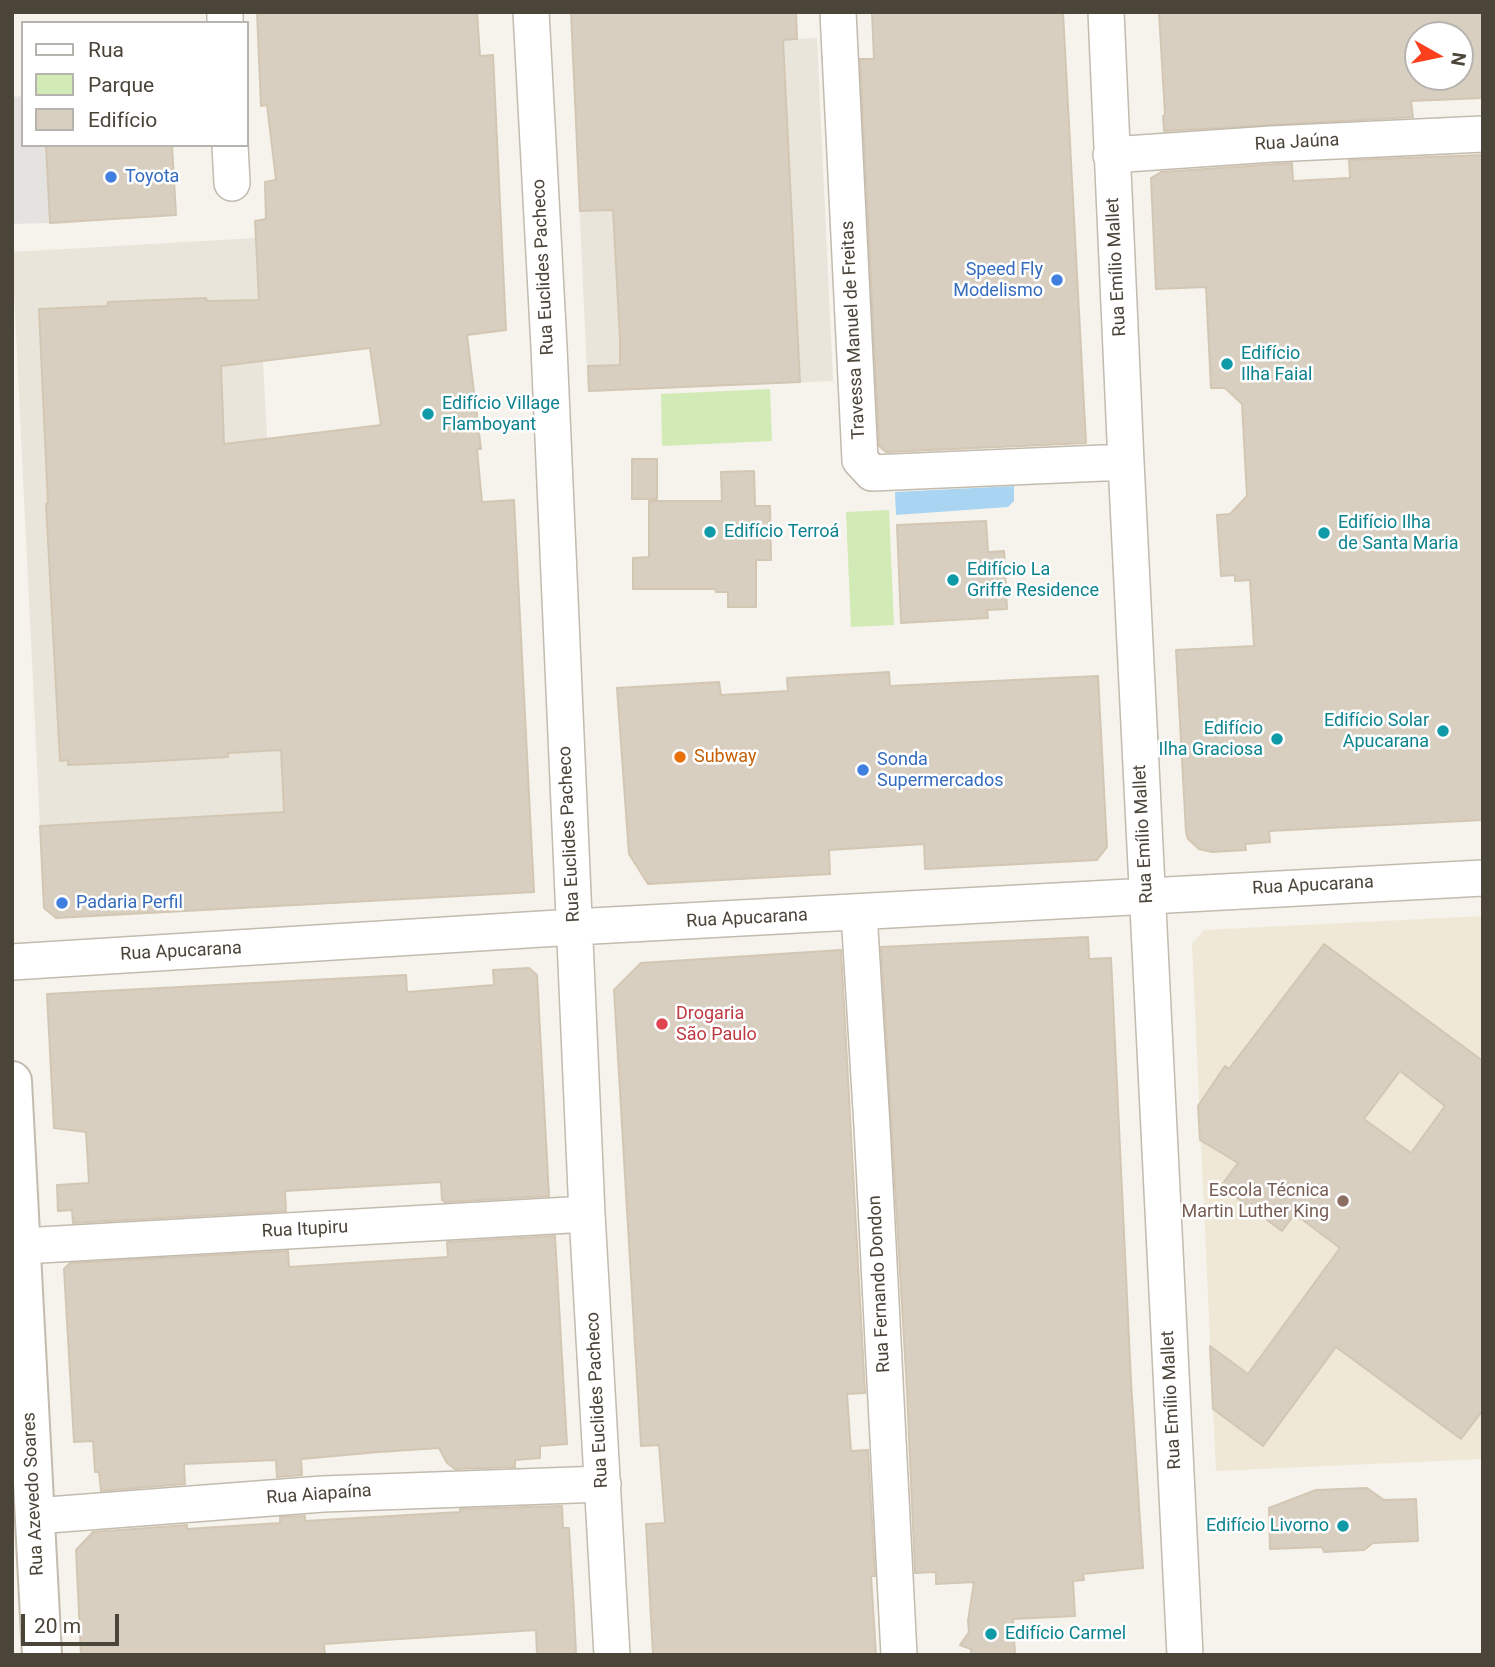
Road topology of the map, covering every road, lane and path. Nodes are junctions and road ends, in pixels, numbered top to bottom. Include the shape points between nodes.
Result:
1 (531, 12) edge
2 (838, 12) edge
3 (1106, 12) edge
4 (1483, 134) edge
5 (230, 147) edge
6 (1111, 155) junction
7 (232, 183) dead end
8 (1125, 461) junction
9 (1483, 878) edge
10 (1148, 895) junction
11 (859, 913) junction
12 (575, 927) junction
13 (12, 962) edge
14 (12, 1082) edge
15 (587, 1214) junction
16 (22, 1247) junction
17 (603, 1484) junction
18 (35, 1516) junction
19 (42, 1655) edge
20 (612, 1655) edge
21 (899, 1655) edge
22 (1185, 1655) edge

1 - 12 street, Rua Euclides Pacheco
2 - 8 street, Travessa Manuel de Freitas via 860,460 872,473
3 - 6 street, Rua Emílio Mallet
4 - 6 street, Rua Jaúna
5 - 7 street
6 - 8 street, Rua Emílio Mallet
8 - 10 street, Rua Emílio Mallet
9 - 10 street, Rua Apucarana
10 - 11 street, Rua Apucarana
10 - 22 street, Rua Emílio Mallet
11 - 12 street, Rua Apucarana
11 - 21 street, Rua Fernando Dondon
12 - 13 street, Rua Apucarana
12 - 15 street, Rua Euclides Pacheco
14 - 16 street, Rua Azevedo Soares
15 - 16 street, Rua Itupiru
15 - 17 street, Rua Euclides Pacheco
16 - 18 street, Rua Azevedo Soares
17 - 18 street, Rua Aiapaína via 337,1493
17 - 20 street, Rua Euclides Pacheco
18 - 19 street, Rua Azevedo Soares

